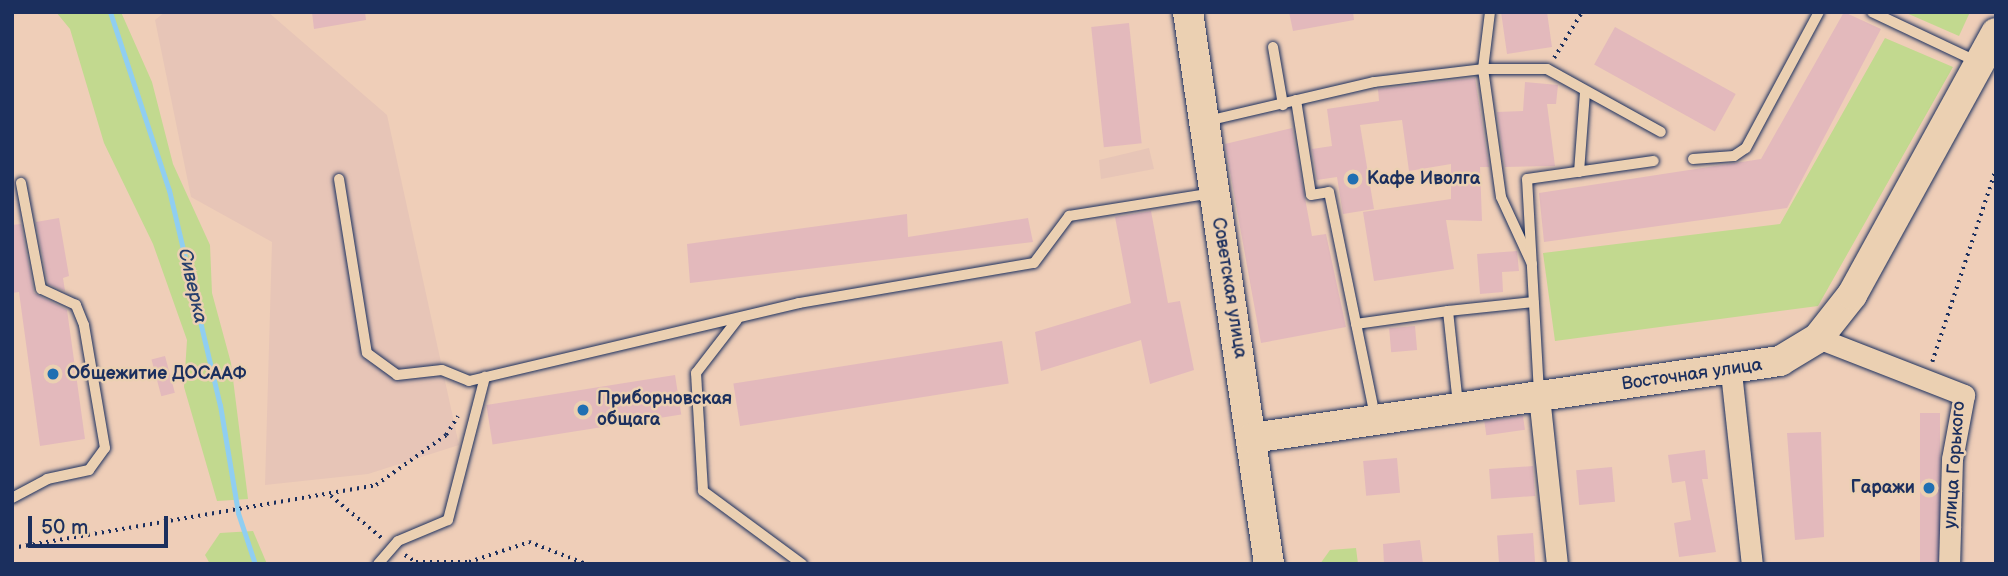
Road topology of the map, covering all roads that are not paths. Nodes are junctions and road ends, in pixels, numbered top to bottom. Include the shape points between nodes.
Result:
1 (1188, 12) edge
2 (1490, 12) edge
3 (1819, 12) edge
4 (1872, 12) edge
5 (1996, 33) edge
6 (1273, 47) dead end
7 (1980, 63) junction
8 (1483, 69) junction
9 (1585, 92) junction
10 (1296, 100) junction
11 (1283, 105) junction
12 (1204, 122) junction
13 (1661, 132) dead end
14 (1693, 159) dead end
15 (1654, 161) dead end
16 (1579, 172) junction
17 (339, 179) dead end
18 (21, 183) dead end
19 (1215, 192) junction
20 (1532, 264) junction
21 (1534, 302) junction
22 (1448, 311) junction
23 (737, 320) junction
24 (1356, 324) junction
25 (1818, 338) junction
26 (1731, 372) junction
27 (485, 377) junction
28 (1539, 396) junction
29 (1458, 407) junction
30 (1376, 420) junction
31 (1252, 438) junction
32 (12, 498) edge
33 (378, 564) edge
34 (802, 564) edge
35 (1269, 564) edge
36 (1557, 564) edge
37 (1752, 564) edge
38 (1949, 564) edge

1 - 12 main road, Советская улица
2 - 8 lane
3 - 14 lane via 1746,148 1734,156
4 - 7 lane
5 - 7 main road, Восточная улица
6 - 11 lane
7 - 25 main road, Восточная улица via 1852,295
8 - 9 lane via 1548,69
8 - 10 lane via 1430,72
8 - 20 lane via 1501,197
9 - 13 lane
9 - 16 lane
10 - 11 lane
10 - 24 lane via 1311,195 1329,192
11 - 12 lane
12 - 19 main road, Советская улица
15 - 16 lane
16 - 20 lane via 1527,179
17 - 27 lane via 367,353 397,375 442,370 469,381
18 - 32 lane via 41,289 76,305 84,325 105,448 89,470 47,479
19 - 23 lane via 1069,216 1034,263 799,303
19 - 31 main road, Советская улица
20 - 21 lane
21 - 22 lane
21 - 28 lane
22 - 24 lane
22 - 29 lane
23 - 27 lane
23 - 34 lane via 696,373 704,491
24 - 30 lane
25 - 26 main road, Восточная улица via 1780,361
25 - 38 street, улица Горького via 1964,395 1952,459
26 - 28 main road, Восточная улица
26 - 37 street
27 - 33 lane via 448,520 393,547
28 - 29 main road, Восточная улица
28 - 36 street
29 - 30 main road, Восточная улица
30 - 31 main road, Восточная улица
31 - 35 main road, Советская улица

